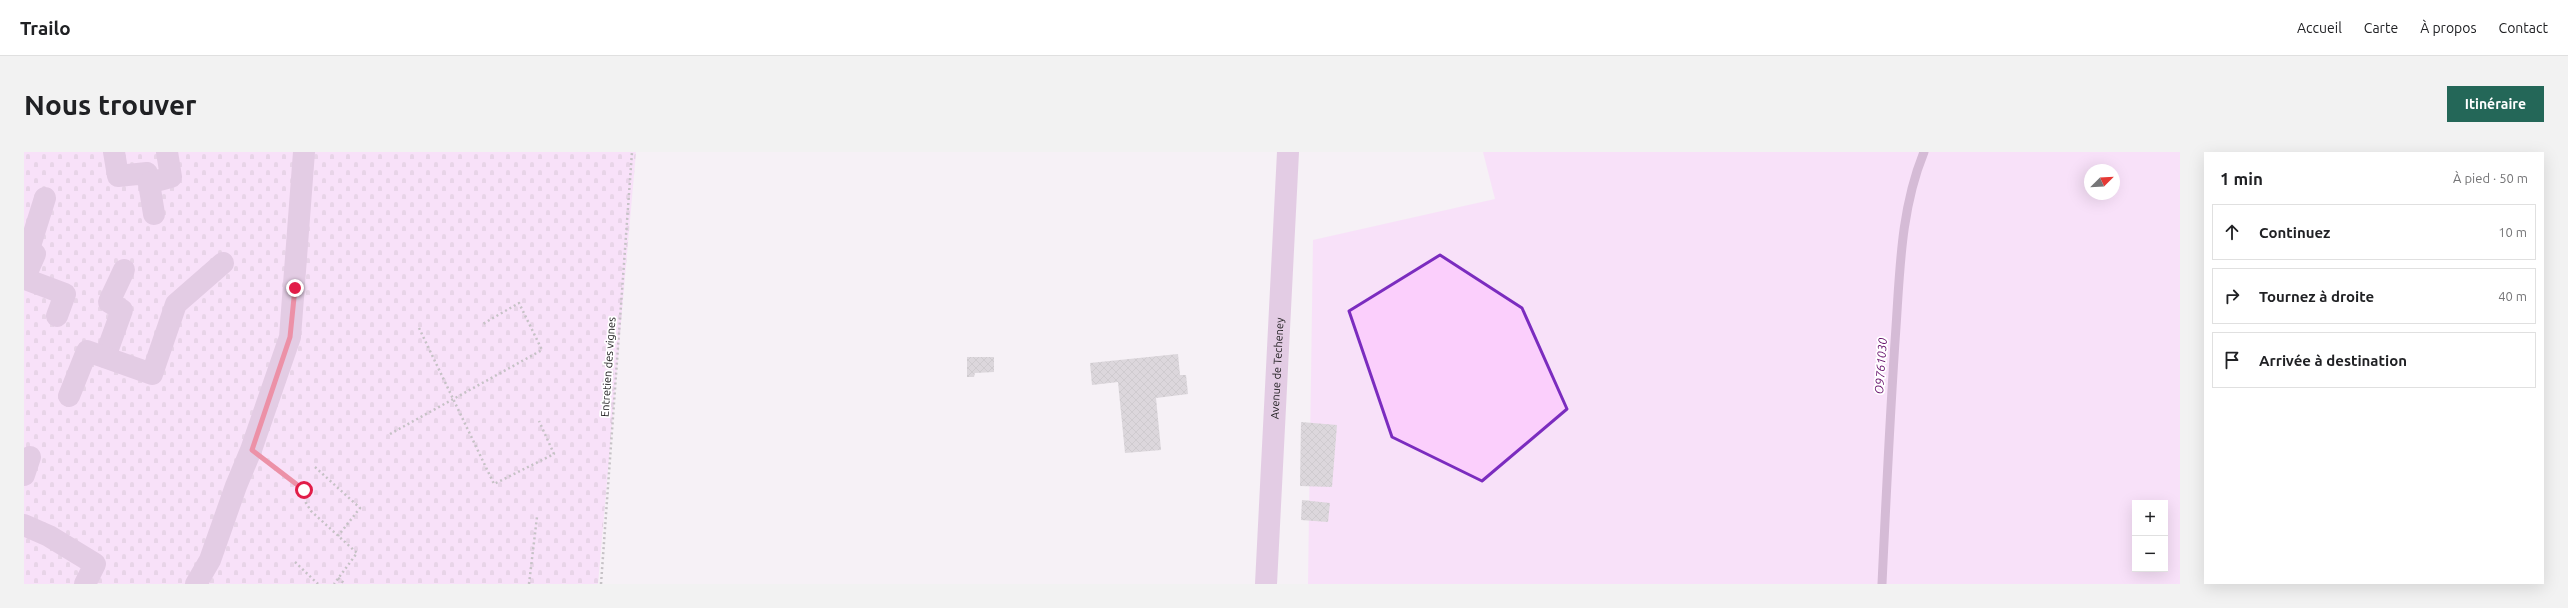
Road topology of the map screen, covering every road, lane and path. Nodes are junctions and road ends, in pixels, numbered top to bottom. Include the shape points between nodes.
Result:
1 (114, 152) edge
2 (167, 152) edge
3 (304, 152) edge
4 (632, 152) edge
5 (1288, 152) edge
6 (149, 183) junction
7 (45, 198) dead end
8 (154, 214) dead end
9 (223, 263) dead end
10 (124, 270) dead end
11 (25, 279) edge
12 (57, 316) dead end
13 (481, 325) dead end
14 (419, 328) dead end
15 (105, 357) junction
16 (69, 396) dead end
17 (454, 399) junction
18 (539, 421) dead end
19 (390, 434) dead end
20 (252, 450) junction
21 (315, 467) dead end
22 (537, 517) dead end
23 (24, 525) edge
24 (338, 536) junction
25 (295, 562) dead end
26 (338, 578) junction
27 (85, 584) edge
28 (196, 584) edge
29 (318, 584) edge
30 (334, 584) edge
31 (345, 584) edge
32 (529, 584) edge
33 (601, 584) edge
34 (1266, 584) edge

1 - 6 street via 118,176 147,173
2 - 6 street via 170,178
3 - 20 street via 290,337
4 - 33 path, Entretien des vignes
5 - 34 street, Avenue de Techeney
6 - 8 street
7 - 11 street via 29,249 35,254
9 - 15 street via 176,304 152,374
10 - 15 street via 109,302 122,310
11 - 12 street via 65,294
13 - 17 path via 518,303 542,350
14 - 17 path
15 - 16 street via 87,351
17 - 18 path via 494,484 554,454
17 - 19 path
20 - 24 path via 304,490 306,503 311,511
20 - 28 street via 236,486 210,560
21 - 24 path via 360,508
22 - 32 path
23 - 27 street via 49,536 95,564
24 - 26 path via 357,553
25 - 29 path
26 - 30 path
26 - 31 path

